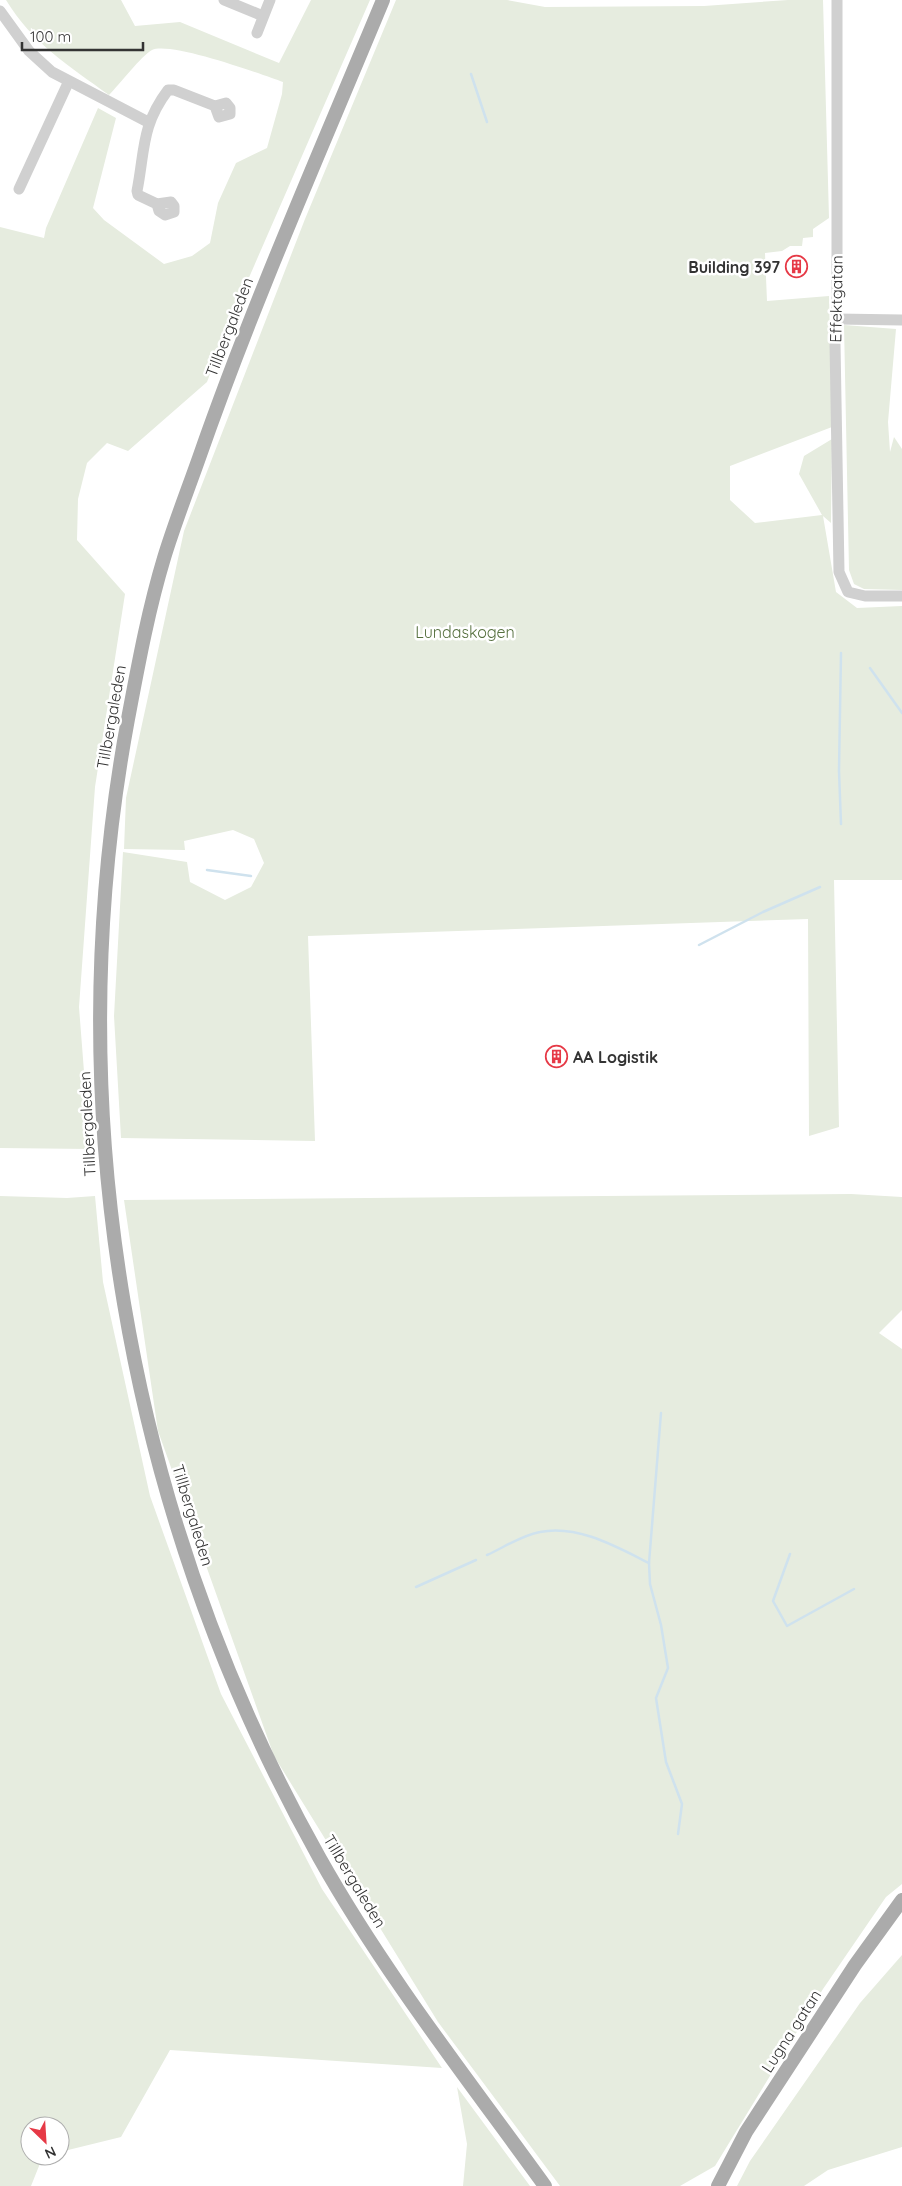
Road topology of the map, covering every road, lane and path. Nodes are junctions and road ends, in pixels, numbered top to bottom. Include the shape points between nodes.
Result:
1 (224, 0) edge
2 (270, 0) edge
3 (384, 0) edge
4 (837, 0) edge
5 (0, 12) edge
6 (262, 16) junction
7 (257, 33) dead end
8 (68, 82) junction
9 (215, 106) dead end
10 (148, 122) junction
11 (19, 189) dead end
12 (158, 204) dead end
13 (837, 319) junction
14 (902, 320) edge
15 (902, 596) edge
16 (902, 1900) edge
17 (545, 2186) edge
18 (718, 2186) edge

1 - 6 street
2 - 6 street
3 - 17 main road, Tillbergaleden via 230,369 164,559 137,672 108,855 101,955 107,1190 122,1298 147,1418 178,1535 238,1692 332,1881 430,2030
4 - 13 street, Effektgatan
5 - 8 street via 29,52
6 - 7 street
8 - 10 street
8 - 11 street
9 - 10 street via 168,90
10 - 12 street via 136,191 138,196
13 - 14 street
13 - 15 street, Effektgatan via 839,572 845,589 852,593
16 - 18 main road, Lugna gatan via 855,1965 751,2124

